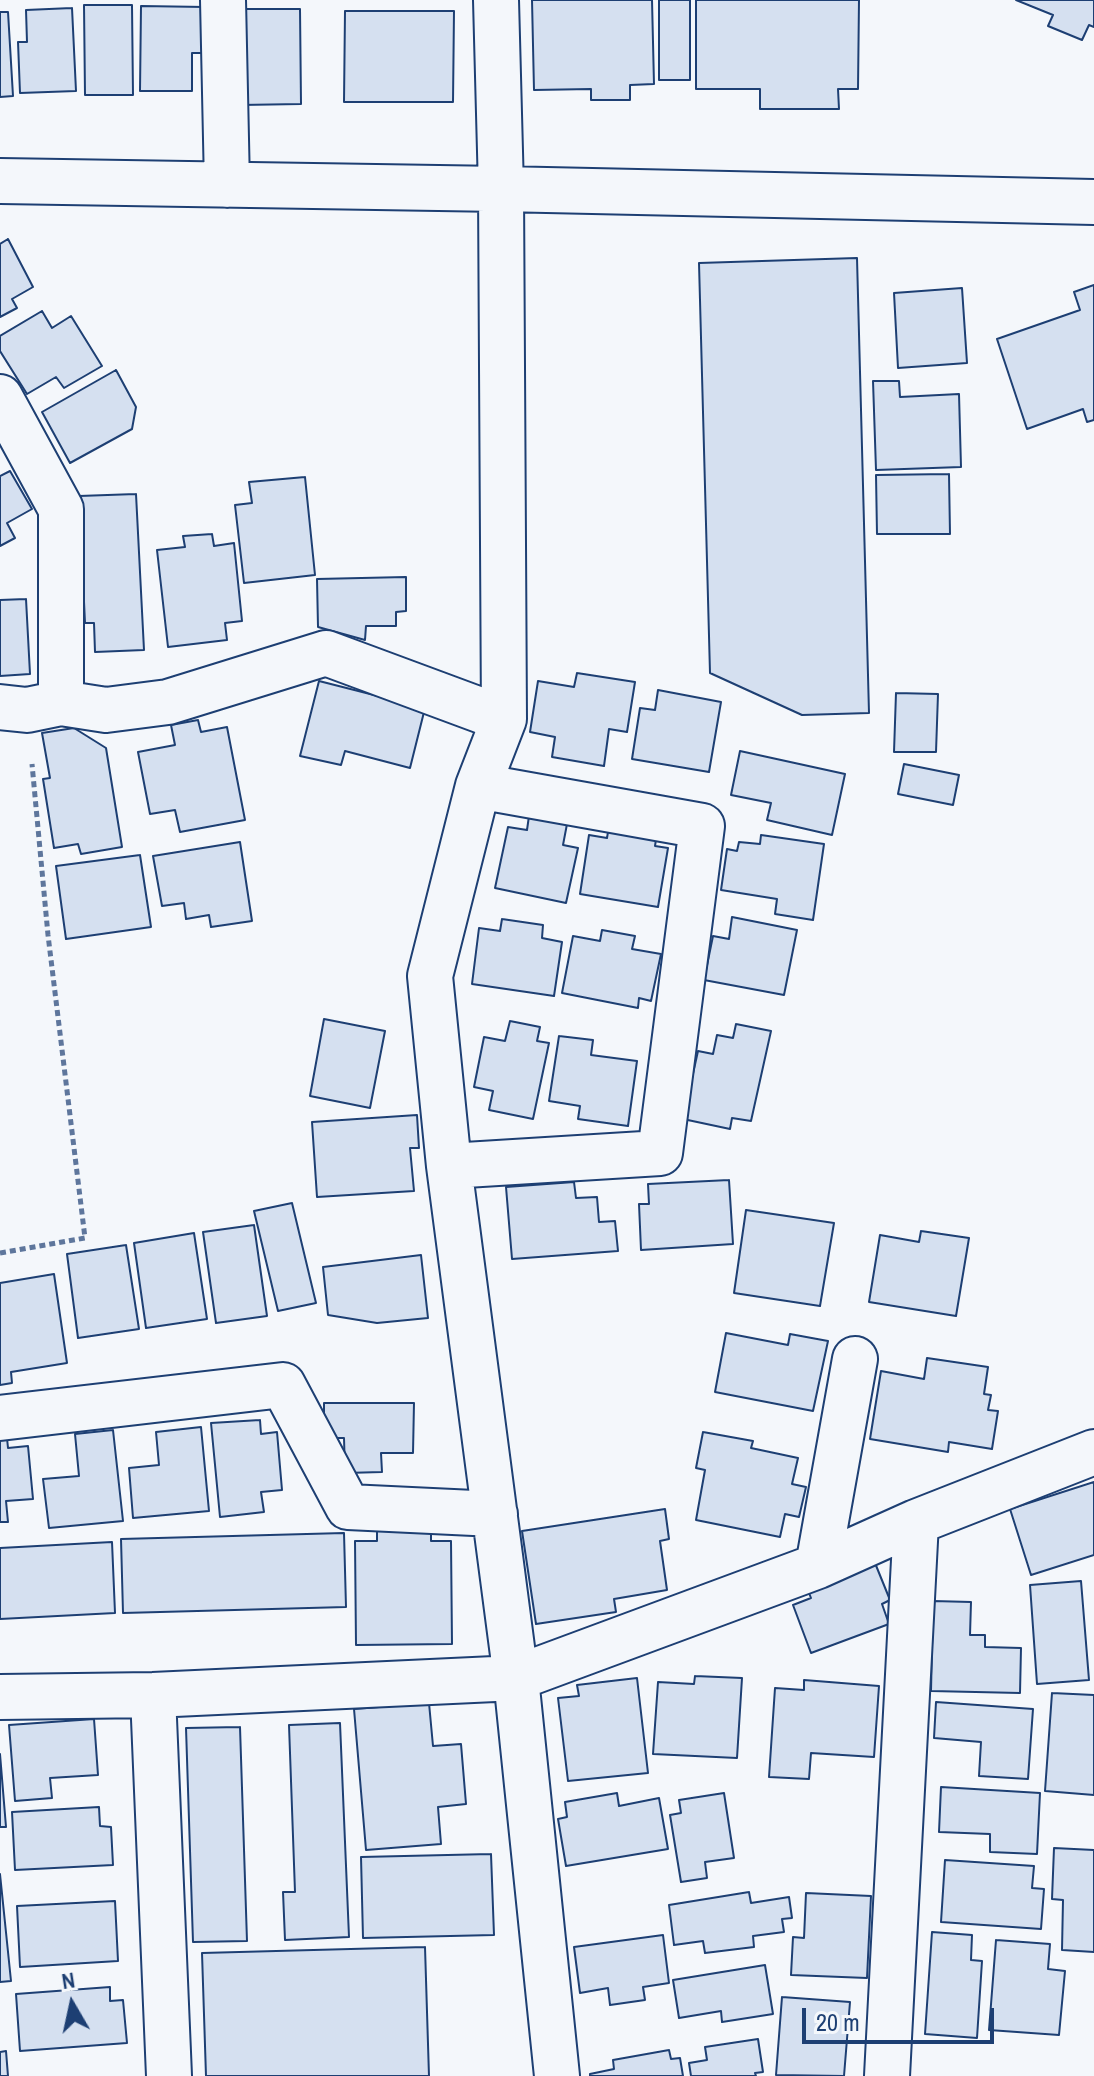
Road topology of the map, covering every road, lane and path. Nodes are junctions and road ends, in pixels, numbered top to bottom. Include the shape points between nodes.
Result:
1 (223, 0) edge
2 (496, 0) edge
3 (0, 181) edge
4 (227, 185) junction
5 (501, 189) junction
6 (1094, 202) edge
7 (0, 397) edge
8 (29, 707) edge
9 (504, 719) junction
10 (478, 786) junction
11 (449, 1166) junction
12 (0, 1253) edge
13 (855, 1359) dead end
14 (0, 1418) edge
15 (1094, 1452) edge
16 (495, 1514) junction
17 (916, 1522) junction
18 (818, 1566) junction
19 (516, 1678) junction
20 (153, 1695) junction
21 (0, 1697) edge
22 (169, 2076) edge
23 (557, 2076) edge
24 (887, 2076) edge

1 - 4 street
2 - 5 street
3 - 4 street
4 - 5 street
5 - 6 street
5 - 9 street
7 - 8 street via 61,509
8 - 9 street via 106,710 168,702 326,653
8 - 12 path via 48,935 85,1238
9 - 10 street
10 - 11 street via 430,976
10 - 11 street via 702,826 660,1153
11 - 16 street
13 - 18 street
14 - 16 street via 283,1385 348,1507
15 - 17 street
16 - 19 street
17 - 18 street
17 - 24 street
18 - 19 street
19 - 20 street
19 - 23 street
20 - 21 street
20 - 22 street

